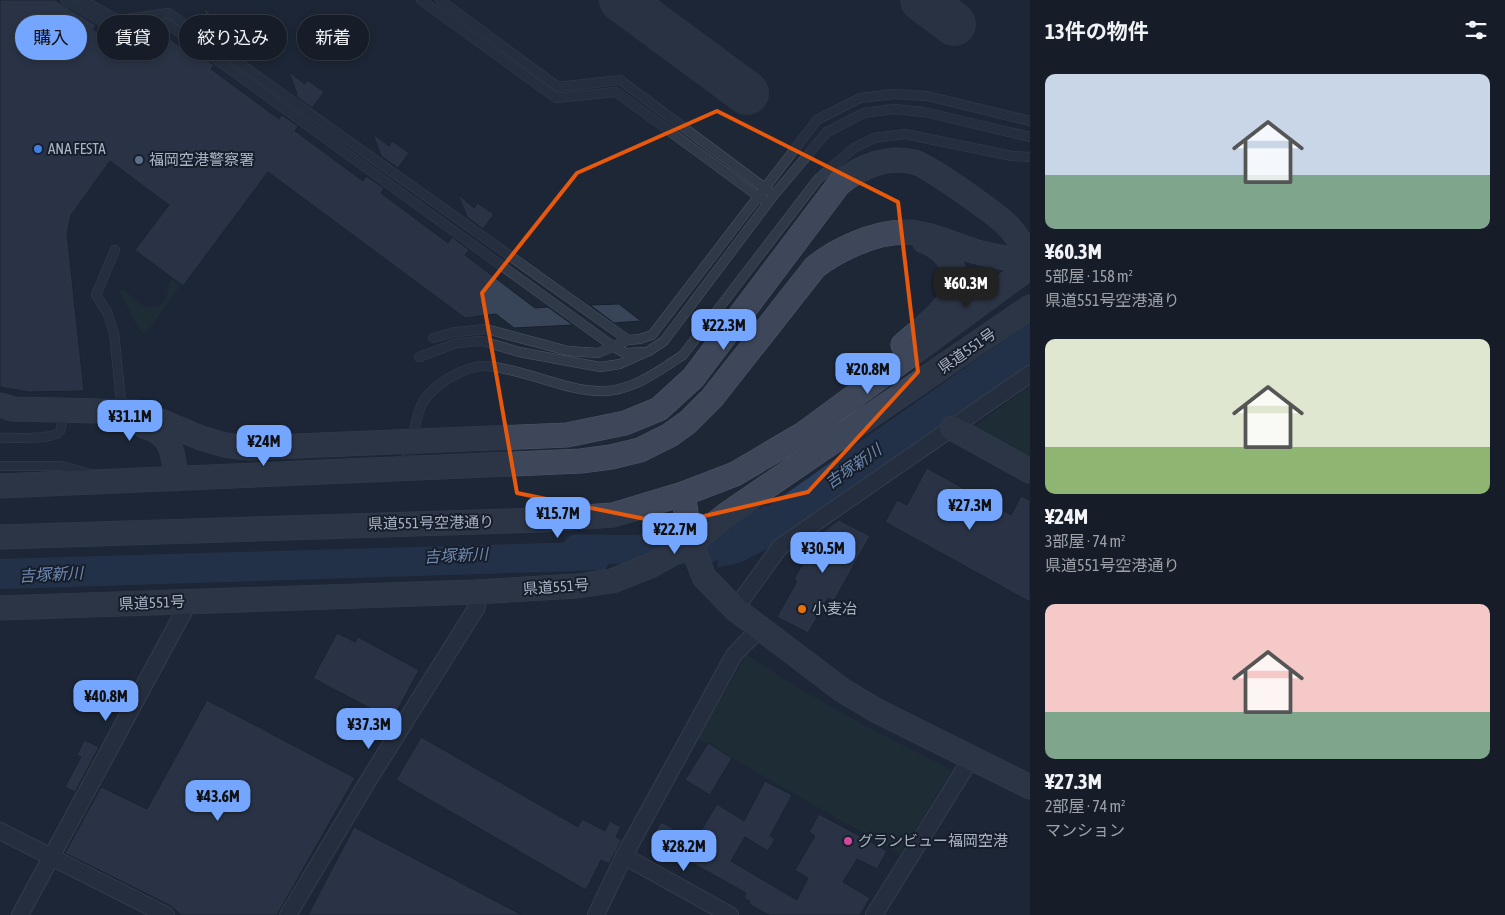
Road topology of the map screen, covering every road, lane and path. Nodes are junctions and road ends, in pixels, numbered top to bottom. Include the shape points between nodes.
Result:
1 (65, 0) edge
2 (82, 0) edge
3 (421, 0) edge
4 (440, 0) edge
5 (1030, 121) edge
6 (1030, 137) edge
7 (1030, 157) edge
8 (765, 188) junction
9 (774, 195) junction
10 (758, 196) junction
11 (768, 204) junction
12 (903, 232) junction
13 (115, 250) dead end
14 (1030, 255) edge
15 (1030, 262) edge
16 (1030, 267) edge
17 (1030, 307) edge
18 (434, 338) dead end
19 (628, 340) junction
20 (614, 347) junction
21 (649, 351) junction
22 (419, 357) dead end
23 (1030, 374) edge
24 (863, 391) junction
25 (0, 405) edge
26 (61, 409) junction
27 (86, 410) junction
28 (122, 410) junction
29 (952, 428) junction
30 (0, 438) edge
31 (414, 440) junction
32 (0, 466) edge
33 (390, 470) junction
34 (1030, 471) edge
35 (175, 479) junction
36 (117, 481) junction
37 (0, 486) edge
38 (683, 494) junction
39 (689, 533) junction
40 (0, 538) edge
41 (475, 592) junction
42 (189, 602) junction
43 (0, 608) edge
44 (735, 609) junction
45 (759, 629) junction
46 (972, 757) junction
47 (1030, 787) edge
48 (0, 831) edge
49 (624, 856) junction
50 (51, 857) junction
51 (20, 915) edge
52 (166, 915) edge
53 (288, 915) edge
54 (596, 915) edge
55 (730, 915) edge
56 (874, 915) edge

1 - 20 lane via 115,29 166,23
2 - 19 lane via 118,20 168,13
3 - 10 lane via 556,98 616,92
4 - 8 lane via 558,87 620,80
5 - 8 lane via 927,96 894,94 860,98 817,120
6 - 9 lane via 924,112 894,109 864,113 827,132
7 - 31 lane via 905,134 874,138 854,148 818,179 683,354 660,372 620,388 598,391 485,366 464,371 446,380 427,396 421,406
8 - 9 lane
8 - 10 lane
9 - 11 lane
10 - 11 lane
10 - 19 lane via 652,335
11 - 21 lane via 664,341
12 - 15 street via 937,238 980,253
12 - 24 street via 936,246 949,258 955,274 954,292 947,304 898,350
12 - 33 street via 873,238 845,249 814,267 701,410 670,434 640,450 611,458 581,461
13 - 28 lane via 96,295 114,332
14 - 31 street via 1008,226 930,169 913,162 872,164 839,184 693,378 659,409 625,423 567,435
16 - 24 street, 県道551号空港通り
17 - 39 street, 県道551号 via 727,514
18 - 20 lane via 486,329 568,351 598,353
19 - 20 lane
20 - 21 lane via 625,353
21 - 22 lane via 620,364 600,367 528,354 482,341 457,342
23 - 29 street
24 - 38 street, 県道551号空港通り via 767,457 735,474
25 - 26 street via 13,409
26 - 27 street
26 - 30 lane via 61,429 50,437
27 - 28 street
27 - 35 street via 151,427 163,436 169,442 175,459
28 - 31 street via 154,417 225,445 249,448
29 - 34 street
29 - 44 street via 780,547
31 - 33 lane via 408,457
32 - 36 lane via 61,466
33 - 35 street
35 - 36 street
36 - 37 street
38 - 39 street
38 - 40 street, 県道551号空港通り via 613,514 542,520
39 - 41 street, 県道551号 via 650,566 612,582
39 - 44 street via 704,577
41 - 42 street, 県道551号
41 - 53 street via 477,607
42 - 43 street, 県道551号
42 - 50 street
44 - 45 street
45 - 46 street via 842,690 877,711
45 - 49 street via 734,655
46 - 47 street
46 - 56 street
48 - 50 street
49 - 54 street
49 - 55 street
50 - 51 street
50 - 52 street

